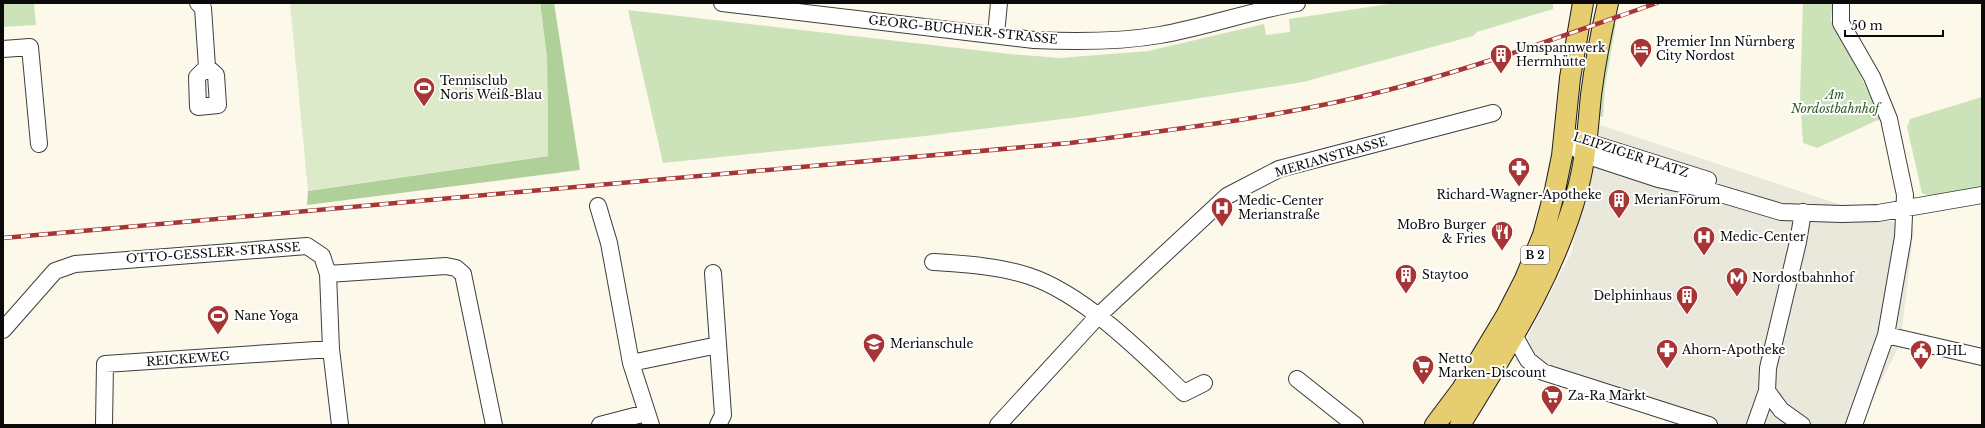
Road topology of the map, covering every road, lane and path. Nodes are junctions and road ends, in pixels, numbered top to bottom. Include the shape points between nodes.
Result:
1 (198, 3) edge
2 (722, 3) edge
3 (999, 3) edge
4 (1297, 3) edge
5 (1583, 3) edge
6 (1608, 3) edge
7 (1841, 3) edge
8 (996, 34) junction
9 (3, 49) edge
10 (207, 67) dead end
11 (1493, 113) dead end
12 (1565, 134) junction
13 (39, 144) dead end
14 (1586, 148) junction
15 (1982, 196) edge
16 (598, 206) dead end
17 (1905, 209) junction
18 (1803, 212) junction
19 (933, 262) dead end
20 (713, 272) dead end
21 (328, 274) junction
22 (1098, 316) junction
23 (4, 328) edge
24 (1514, 335) junction
25 (1886, 335) junction
26 (718, 346) junction
27 (331, 349) junction
28 (1982, 357) edge
29 (631, 363) junction
30 (1297, 379) dead end
31 (1204, 383) dead end
32 (1767, 391) junction
33 (649, 419) edge
34 (104, 425) edge
35 (340, 425) edge
36 (494, 425) edge
37 (600, 425) edge
38 (718, 425) edge
39 (998, 425) edge
40 (1355, 425) edge
41 (1434, 425) edge
42 (1460, 425) edge
43 (1710, 425) edge
44 (1755, 425) edge
45 (1802, 425) edge
46 (1854, 425) edge

1 - 10 street via 203,8
2 - 8 street, GEORG-BUCHNER-STRASSE
3 - 8 street
4 - 8 street, GEORG-BUCHNER-STRASSE via 1262,9 1172,33 1119,40 1034,40
5 - 12 main road, B 2 via 1570,78
6 - 14 main road, B 2 via 1594,75
7 - 17 street via 1841,23 1872,77 1889,119 1902,178
9 - 13 street via 30,47
11 - 22 street, MERIANSTRASSE via 1279,169 1227,196
12 - 14 street, LEIPZIGER PLATZ via 1573,146
12 - 41 main road, B 2 via 1551,208 1531,266 1515,300 1477,366 1459,395
14 - 18 street, LEIPZIGER PLATZ via 1658,179 1704,189 1781,212
14 - 24 main road, B 2 via 1574,204 1555,257
15 - 17 street, LEIPZIGER PLATZ
16 - 29 street via 609,243
17 - 18 street, LEIPZIGER PLATZ via 1860,214
17 - 25 street via 1897,278
18 - 32 street via 1768,368
19 - 22 street via 966,264 1029,276 1067,295
20 - 26 street
21 - 23 street, OTTO-GESSLER-STRASSE via 322,256 307,246 75,264 55,271
21 - 27 street, OTTO-GESSLER-STRASSE
21 - 36 street via 446,266 456,268 463,274
22 - 31 street via 1184,393
22 - 39 street, MERIANSTRASSE
24 - 42 main road, B 2
24 - 43 street via 1528,360 1543,372
25 - 28 street
25 - 46 street
26 - 29 street
26 - 38 street via 723,415
27 - 34 street, REICKEWEG via 105,364
27 - 35 street, OTTO-GESSLER-STRASSE
29 - 33 street
30 - 40 street
32 - 44 street
32 - 45 street via 1781,410
33 - 37 street

